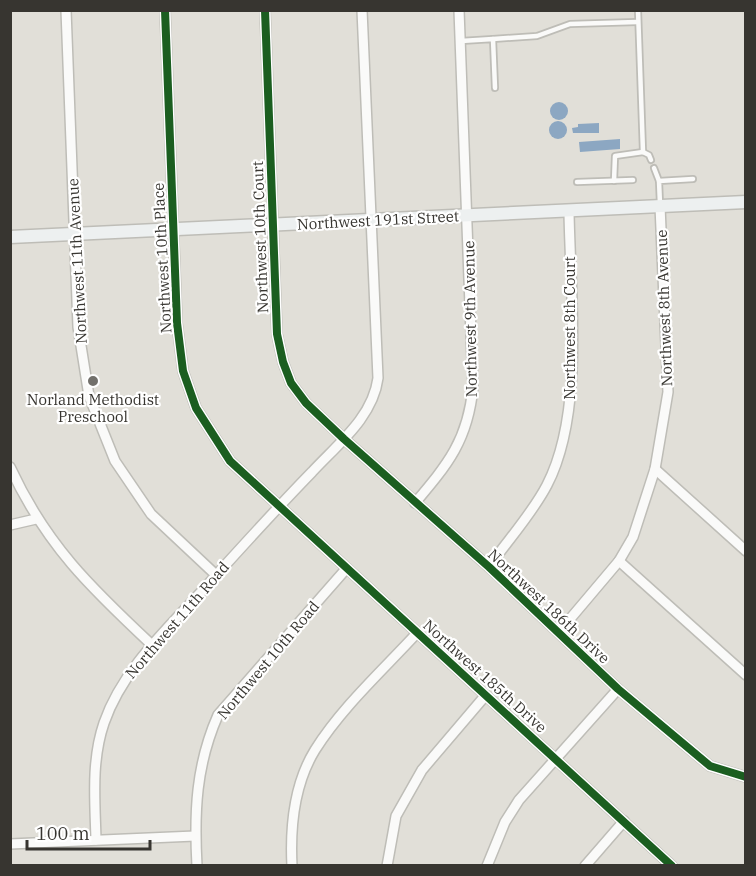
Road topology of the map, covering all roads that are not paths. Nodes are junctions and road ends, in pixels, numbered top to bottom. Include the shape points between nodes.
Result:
1 (66, 10) edge
2 (165, 10) edge
3 (265, 10) edge
4 (362, 10) edge
5 (459, 10) edge
6 (638, 10) edge
7 (637, 22) junction
8 (493, 39) junction
9 (461, 41) junction
10 (495, 88) dead end
11 (643, 153) junction
12 (651, 160) dead end
13 (654, 168) dead end
14 (693, 179) dead end
15 (633, 180) dead end
16 (614, 181) junction
17 (659, 181) junction
18 (578, 182) dead end
19 (746, 202) edge
20 (660, 206) junction
21 (569, 211) junction
22 (469, 215) junction
23 (372, 220) junction
24 (274, 226) junction
25 (174, 230) junction
26 (75, 234) junction
27 (10, 237) edge
28 (344, 439) junction
29 (10, 467) edge
30 (655, 469) junction
31 (415, 503) junction
32 (278, 506) junction
33 (36, 519) junction
34 (10, 525) edge
35 (746, 551) edge
36 (619, 561) junction
37 (489, 567) junction
38 (346, 569) junction
39 (216, 575) junction
40 (559, 632) junction
41 (417, 633) junction
42 (152, 645) junction
43 (746, 675) edge
44 (618, 689) junction
45 (485, 696) junction
46 (557, 759) junction
47 (746, 777) edge
48 (624, 821) junction
49 (195, 836) junction
50 (96, 840) junction
51 (10, 844) edge
52 (196, 866) edge
53 (292, 866) edge
54 (387, 866) edge
55 (487, 866) edge
56 (585, 866) edge
57 (672, 866) edge

1 - 26 street, Northwest 11th Avenue
2 - 25 street, Northwest 10th Place
3 - 24 street, Northwest 10th Court
4 - 23 street, Northwest 11th Road
5 - 9 street, Northwest 9th Avenue
6 - 7 lane
7 - 8 lane via 570,24 537,36
7 - 11 lane
8 - 9 lane
8 - 10 lane
9 - 22 street, Northwest 9th Avenue
11 - 12 lane
11 - 16 lane via 615,156
13 - 17 lane
14 - 17 lane
15 - 16 lane
16 - 18 lane
17 - 20 lane
19 - 20 street, Northwest 191st Street
20 - 21 street, Northwest 191st Street
20 - 30 street, Northwest 8th Avenue via 668,392
21 - 22 street, Northwest 191st Street
21 - 37 street, Northwest 8th Court via 572,383 567,428 547,485
22 - 23 street, Northwest 191st Street
22 - 31 street, Northwest 9th Avenue via 471,413 463,438
23 - 24 street, Northwest 191st Street
23 - 28 street, Northwest 11th Road via 377,385 371,406
24 - 25 street, Northwest 191st Street
24 - 28 street, Northwest 10th Court via 277,334 283,362 291,383 306,403
25 - 26 street, Northwest 191st Street
25 - 32 street, Northwest 10th Place via 183,371 196,408 230,461
26 - 27 street, Northwest 191st Street
26 - 39 street, Northwest 11th Avenue via 80,338 89,396 101,430 115,461 150,514
28 - 31 street, Northwest 186th Drive
28 - 32 street, Northwest 11th Road
29 - 33 street
30 - 35 street
30 - 36 street, Northwest 8th Avenue via 633,537
31 - 37 street, Northwest 186th Drive
32 - 38 street, Northwest 185th Drive
32 - 39 street, Northwest 11th Road
33 - 34 street
33 - 42 street via 91,589
36 - 40 street, Northwest 8th Avenue
36 - 43 street
37 - 40 street, Northwest 186th Drive
38 - 41 street, Northwest 185th Drive
38 - 49 street, Northwest 10th Road via 218,715 205,744 196,789
39 - 42 street, Northwest 11th Road
40 - 44 street, Northwest 186th Drive
41 - 45 street, Northwest 185th Drive
41 - 53 street via 314,751 293,818
42 - 50 street, Northwest 11th Road via 124,681 102,730 94,772
44 - 46 street
44 - 47 street, Northwest 186th Drive via 710,766
45 - 46 street, Northwest 185th Drive
45 - 54 street via 422,770 396,816
46 - 48 street, Northwest 185th Drive
46 - 55 street via 519,800
48 - 56 street
48 - 57 street, Northwest 185th Drive
49 - 50 street
49 - 52 street, Northwest 10th Road
50 - 51 street

